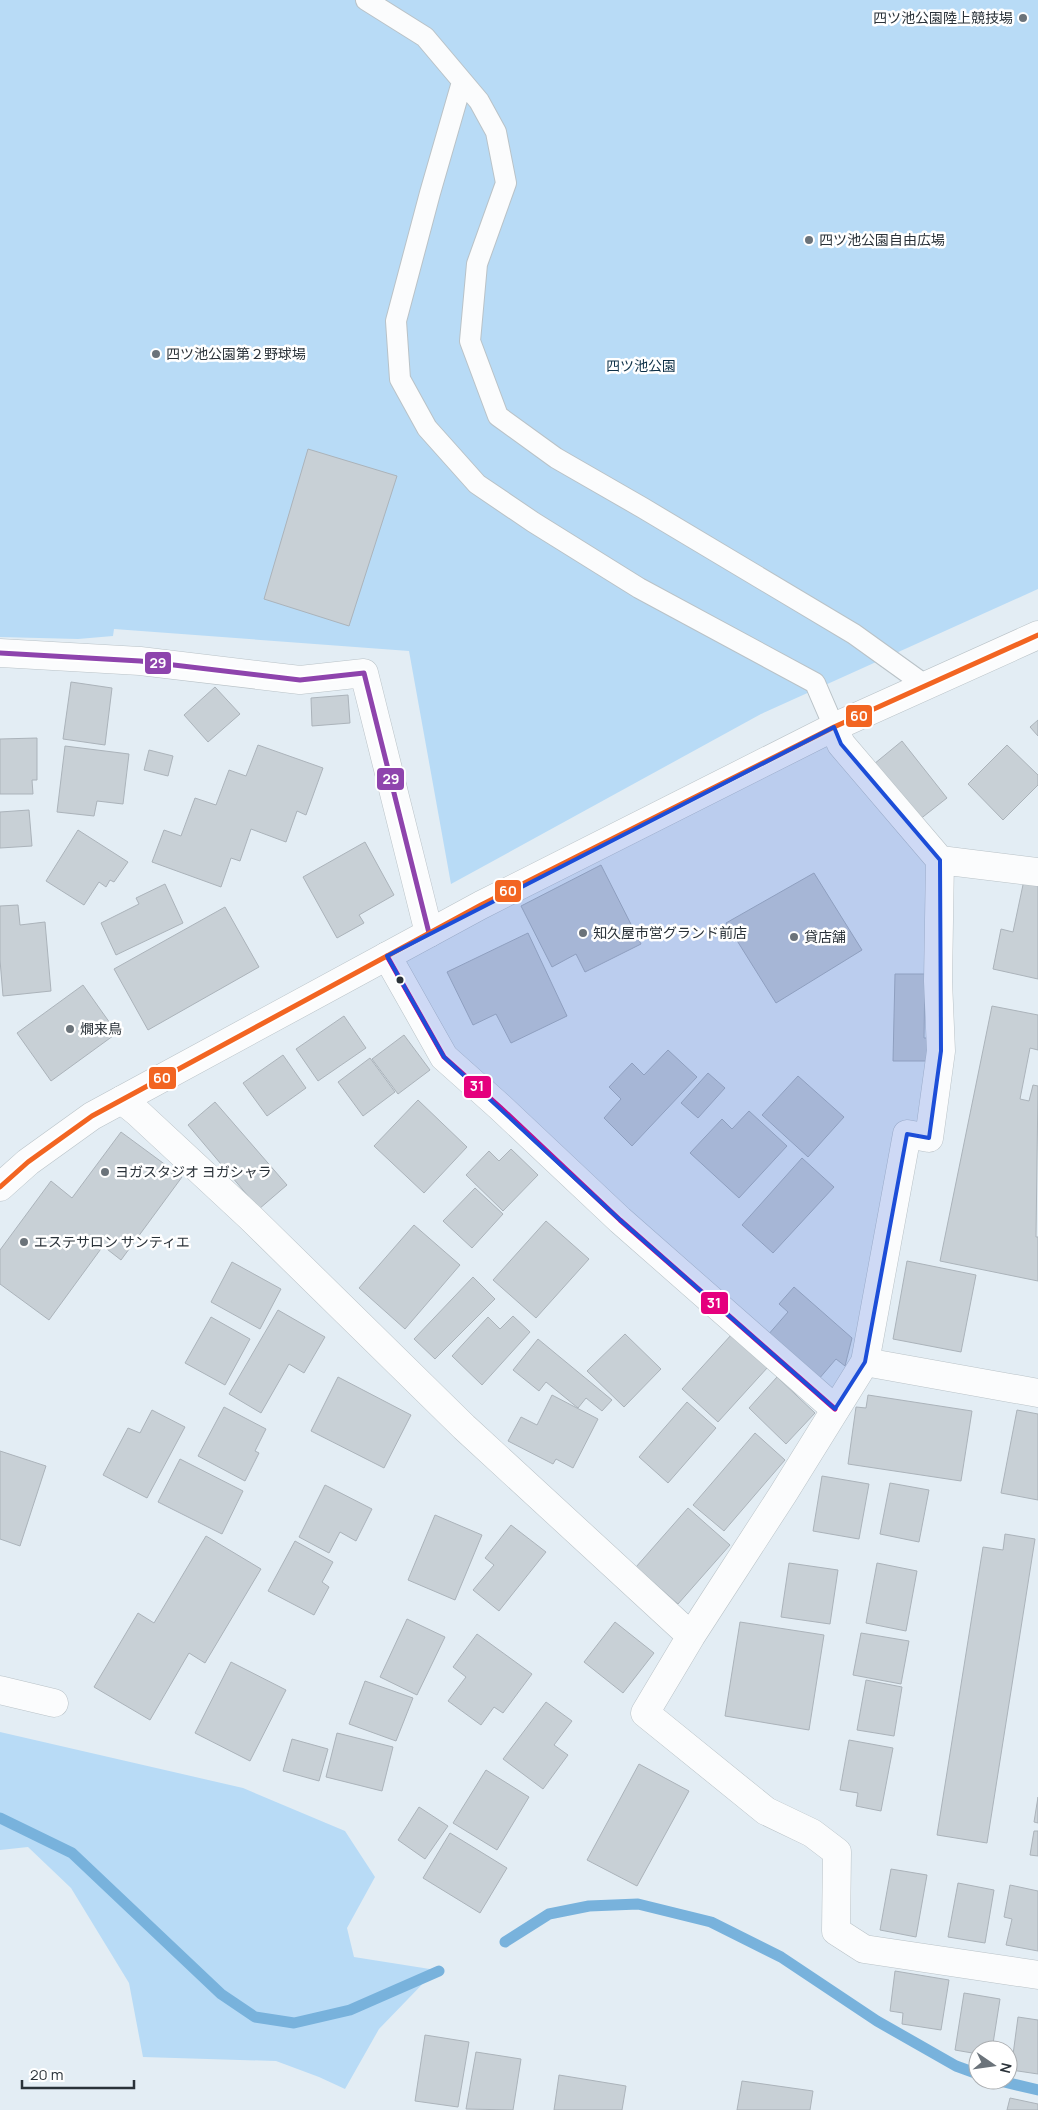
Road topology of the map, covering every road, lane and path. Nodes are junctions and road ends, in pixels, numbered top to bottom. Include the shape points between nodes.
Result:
1 (366, 0) edge
2 (462, 82) junction
3 (1038, 635) edge
4 (0, 653) edge
5 (925, 685) junction
6 (834, 727) junction
7 (940, 860) junction
8 (1038, 872) edge
9 (429, 933) junction
10 (388, 956) junction
11 (122, 1100) junction
12 (0, 1187) edge
13 (865, 1362) junction
14 (1038, 1393) edge
15 (835, 1409) junction
16 (691, 1636) junction
17 (0, 1690) edge
18 (54, 1703) dead end
19 (1038, 1975) edge

1 - 2 lane via 425,36
2 - 5 lane via 478,101 496,132 506,183 478,264 470,341 498,416 556,458 854,634
2 - 6 lane via 396,321 400,379 427,428 477,484 533,522 639,588 815,683
3 - 5 street
4 - 9 street via 140,661 300,680 364,673
5 - 6 street
6 - 7 street via 841,744
6 - 9 street
7 - 8 street
7 - 13 street via 938,982 941,1051 929,1138 907,1134
9 - 10 street
10 - 11 street
10 - 15 street via 444,1057 620,1220
11 - 12 street via 92,1116 36,1156
11 - 16 street via 251,1218 464,1427
13 - 14 street
13 - 15 street
15 - 16 street
16 - 19 street via 645,1713 766,1811 812,1833 838,1852 836,1931 864,1949
17 - 18 street

